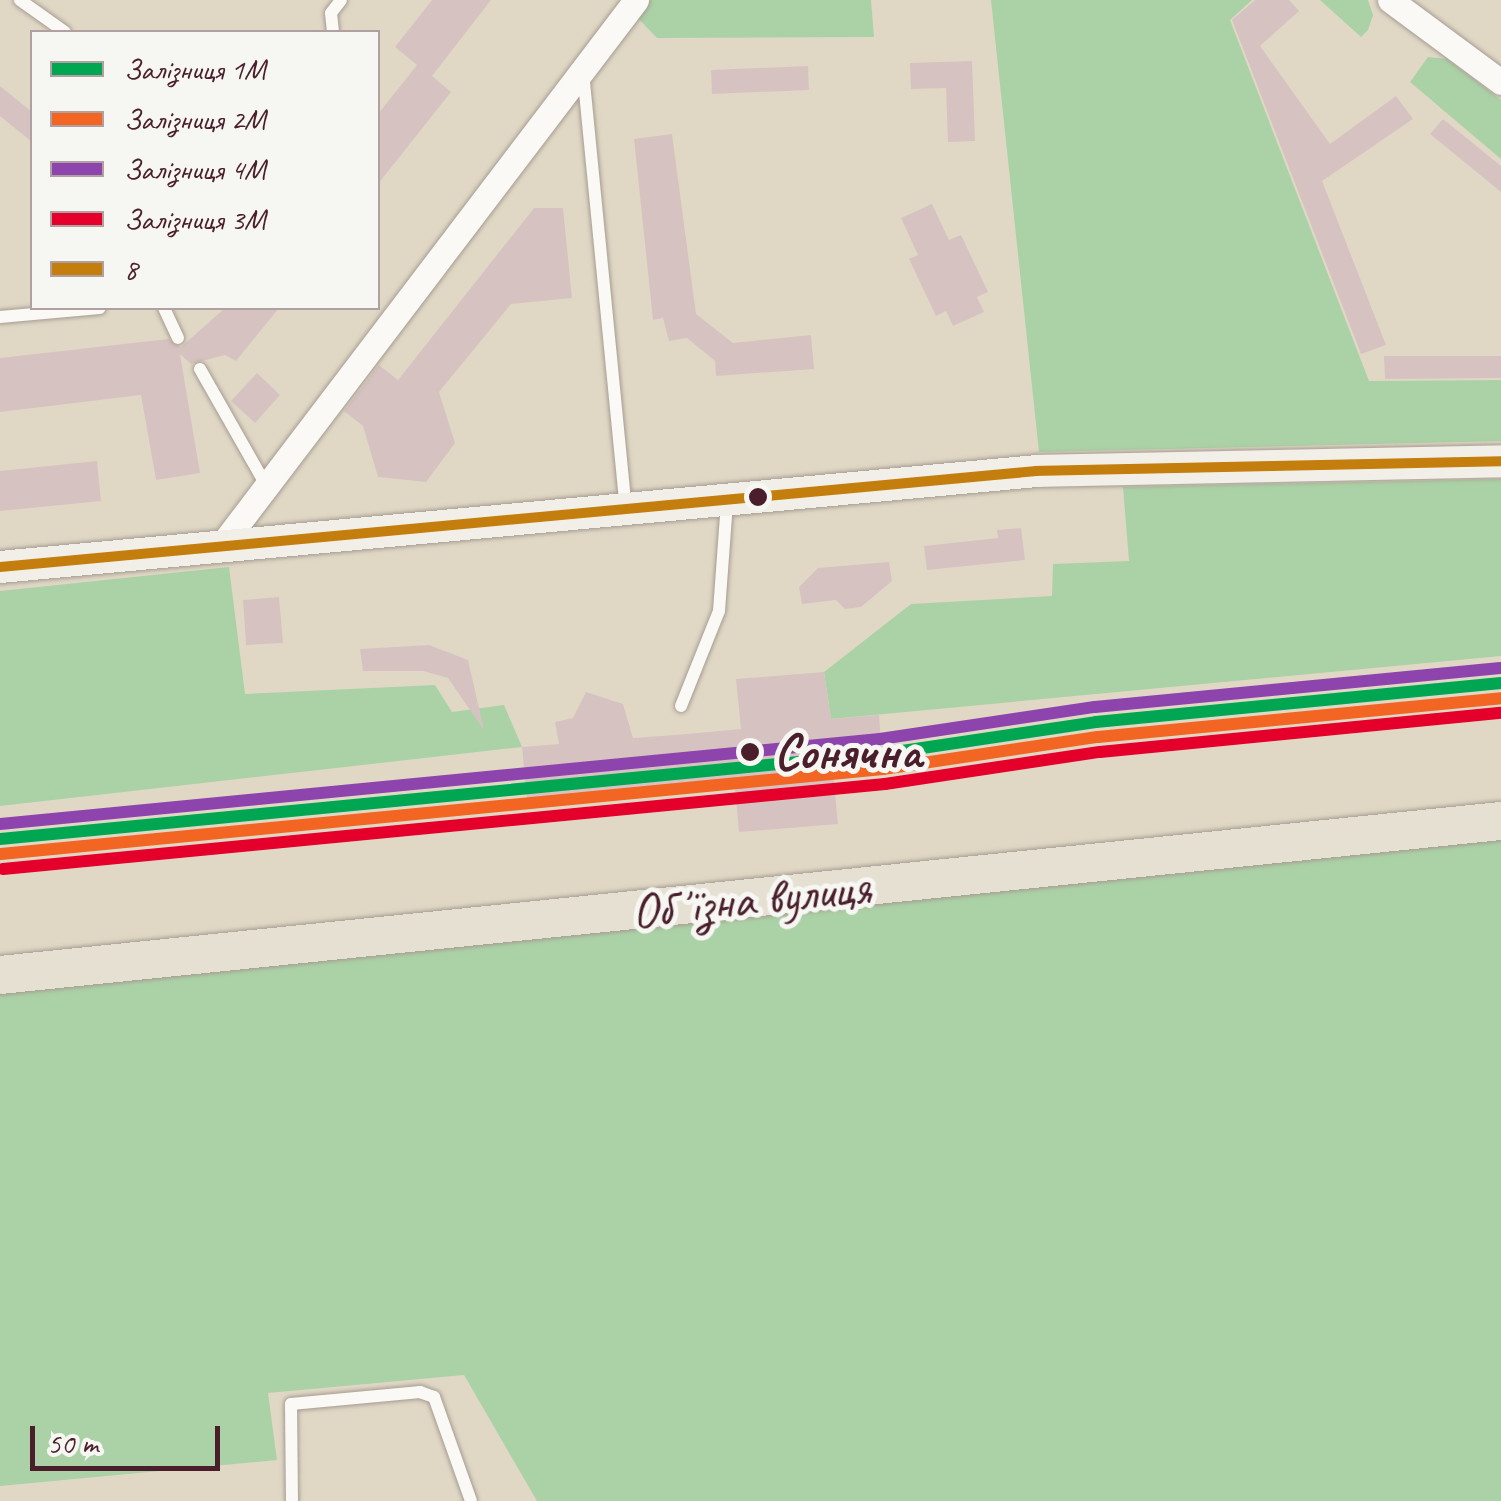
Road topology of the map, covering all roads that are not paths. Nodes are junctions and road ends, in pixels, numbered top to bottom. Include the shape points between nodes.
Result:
1 (20, 0) edge
2 (341, 0) edge
3 (636, 0) edge
4 (1397, 2) edge
5 (62, 30) edge
6 (333, 30) edge
7 (583, 70) junction
8 (1501, 82) edge
9 (78, 310) edge
10 (165, 310) edge
11 (0, 317) edge
12 (178, 338) dead end
13 (200, 369) dead end
14 (1501, 461) edge
15 (267, 488) junction
16 (727, 498) junction
17 (626, 507) junction
18 (224, 542) junction
19 (0, 567) edge
20 (681, 706) dead end
21 (1501, 822) edge
22 (0, 975) edge
23 (292, 1501) edge
24 (471, 1501) edge

1 - 5 lane
2 - 6 lane via 332,12
3 - 7 street
4 - 8 street
7 - 15 street
7 - 17 lane
9 - 11 lane
10 - 12 lane
13 - 15 lane
14 - 16 street via 1037,471
15 - 18 street
16 - 17 street
16 - 20 lane via 719,611
17 - 18 street
18 - 19 street
21 - 22 main road, Обʼїзна вулиця
23 - 24 lane via 291,1404 420,1392 434,1397

